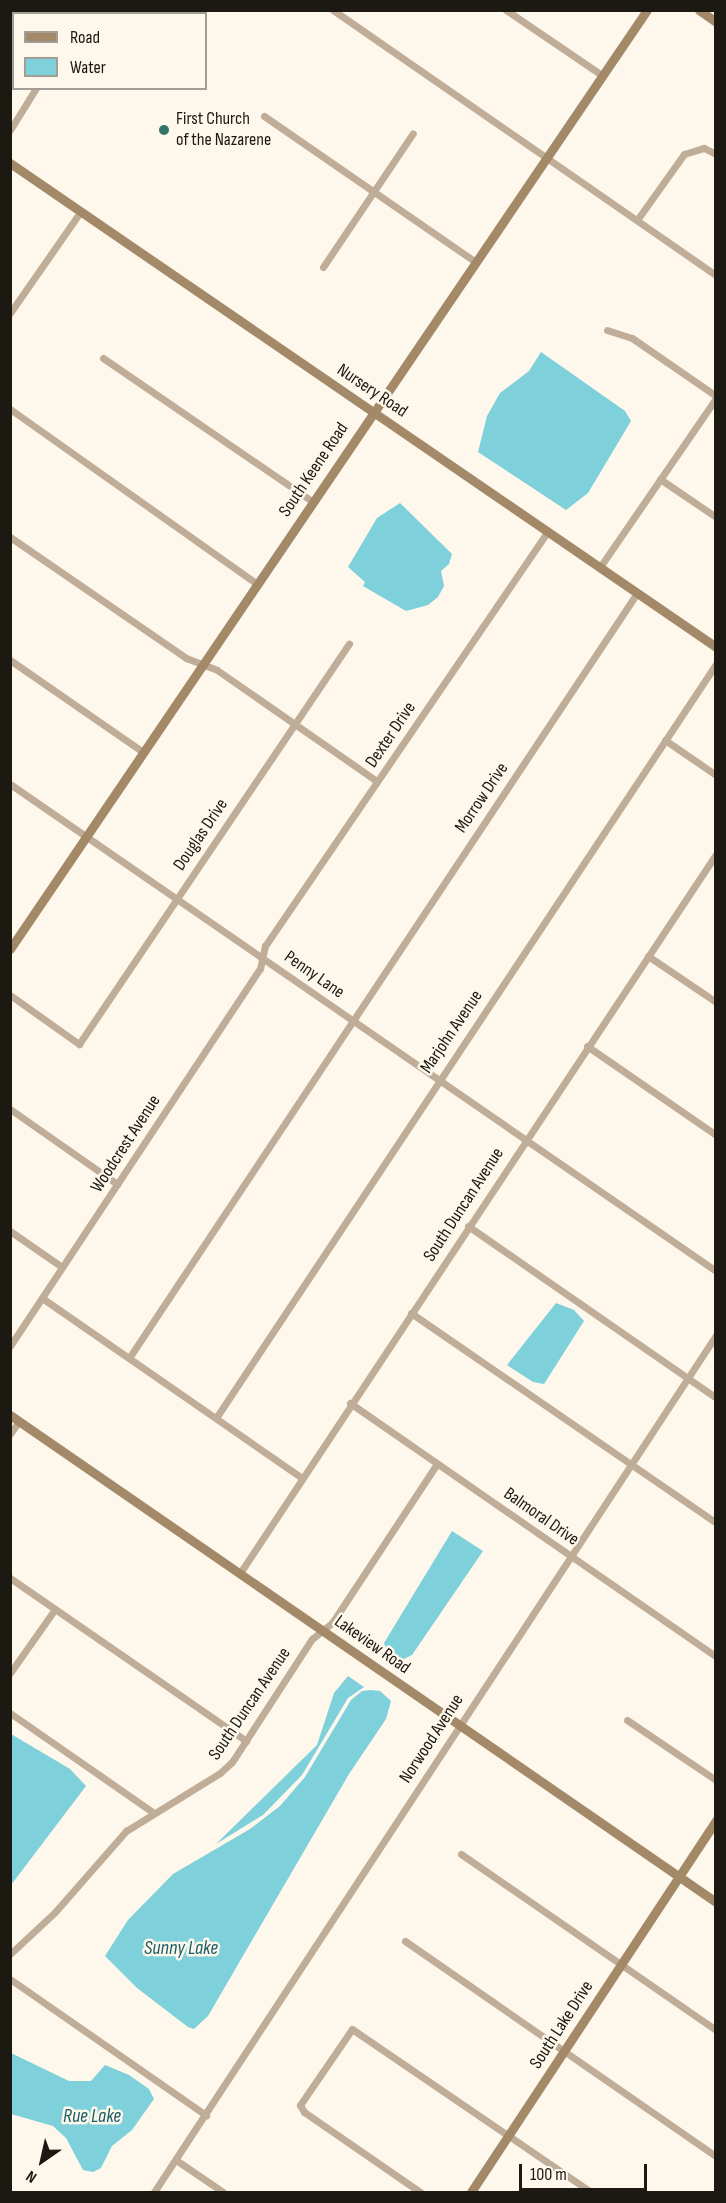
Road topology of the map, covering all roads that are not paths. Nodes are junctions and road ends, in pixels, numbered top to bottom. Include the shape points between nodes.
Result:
1 (333, 10) edge
2 (506, 10) edge
3 (647, 10) edge
4 (699, 10) edge
5 (716, 22) edge
6 (603, 76) junction
7 (35, 90) edge
8 (264, 116) dead end
9 (10, 130) edge
10 (413, 133) dead end
11 (716, 154) edge
12 (547, 158) junction
13 (10, 162) edge
14 (374, 191) junction
15 (81, 211) junction
16 (637, 220) junction
17 (477, 262) junction
18 (322, 267) dead end
19 (716, 275) edge
20 (10, 313) edge
21 (607, 330) dead end
22 (103, 358) dead end
23 (716, 397) edge
24 (10, 409) edge
25 (373, 412) junction
26 (660, 479) junction
27 (313, 502) junction
28 (716, 517) edge
29 (548, 531) junction
30 (10, 537) edge
31 (600, 567) junction
32 (257, 584) junction
33 (637, 593) junction
34 (349, 644) dead end
35 (716, 647) edge
36 (10, 660) edge
37 (716, 664) edge
38 (202, 665) junction
39 (294, 724) junction
40 (665, 740) junction
41 (143, 752) junction
42 (716, 775) edge
43 (377, 781) junction
44 (10, 784) edge
45 (86, 836) junction
46 (716, 854) edge
47 (176, 898) junction
48 (10, 949) edge
49 (648, 956) junction
50 (263, 958) junction
51 (10, 995) edge
52 (716, 1002) edge
53 (352, 1020) junction
54 (587, 1046) junction
55 (438, 1079) junction
56 (10, 1110) edge
57 (716, 1135) edge
58 (525, 1139) junction
59 (117, 1184) junction
60 (468, 1226) junction
61 (10, 1231) edge
62 (62, 1267) junction
63 (716, 1271) edge
64 (42, 1298) junction
65 (411, 1313) junction
66 (716, 1335) edge
67 (10, 1346) edge
68 (129, 1358) junction
69 (687, 1378) junction
70 (716, 1398) edge
71 (350, 1403) junction
72 (15, 1418) edge
73 (216, 1418) junction
74 (10, 1434) edge
75 (437, 1464) junction
76 (630, 1464) junction
77 (302, 1478) junction
78 (716, 1523) edge
79 (570, 1555) junction
80 (240, 1573) junction
81 (10, 1578) edge
82 (55, 1609) junction
83 (322, 1630) junction
84 (716, 1656) edge
85 (10, 1673) edge
86 (10, 1713) edge
87 (627, 1720) dead end
88 (460, 1726) junction
89 (246, 1741) junction
90 (716, 1780) edge
91 (154, 1813) junction
92 (716, 1820) edge
93 (461, 1854) dead end
94 (679, 1876) junction
95 (716, 1902) edge
96 (405, 1941) dead end
97 (10, 1954) edge
98 (622, 1964) junction
99 (10, 1979) edge
100 (716, 2030) edge
101 (564, 2052) junction
102 (206, 2115) junction
103 (509, 2135) junction
104 (716, 2156) edge
105 (176, 2160) junction
106 (154, 2193) edge
107 (223, 2193) edge
108 (420, 2193) edge
109 (471, 2193) edge
110 (591, 2193) edge

1 - 12 street
2 - 6 street
3 - 6 street, South Keene Road
4 - 5 street
6 - 12 street, South Keene Road
7 - 9 street
8 - 14 street
10 - 14 street
11 - 16 street via 704,148 684,154
12 - 16 street
12 - 17 street, South Keene Road
13 - 15 street, Nursery Road
14 - 17 street
14 - 18 street
15 - 20 street
15 - 25 street, Nursery Road
16 - 19 street
17 - 25 street, South Keene Road
21 - 23 street via 632,338
22 - 27 street
23 - 26 street
24 - 32 street
25 - 27 street, South Keene Road
25 - 29 street, Nursery Road
26 - 28 street
26 - 31 street
27 - 32 street, South Keene Road
29 - 31 street, Nursery Road
29 - 43 street, Dexter Drive
30 - 38 street via 186,658
31 - 33 street, Nursery Road
32 - 38 street, South Keene Road
33 - 35 street, Nursery Road
33 - 53 street, Morrow Drive
34 - 39 street, Douglas Drive
36 - 41 street
37 - 40 street, Marjohn Avenue
38 - 39 street via 217,670
38 - 41 street, South Keene Road
39 - 43 street
39 - 47 street, Douglas Drive
40 - 42 street
40 - 55 street, Marjohn Avenue
41 - 45 street, South Keene Road
43 - 50 street, Dexter Drive via 265,946
44 - 45 street, Penny Lane
45 - 47 street, Penny Lane
45 - 48 street, South Keene Road
46 - 49 street, South Duncan Avenue
47 - 50 street, Penny Lane
47 - 51 street, Douglas Drive via 78,1044
49 - 52 street
49 - 54 street, South Duncan Avenue
50 - 53 street, Penny Lane
50 - 59 street, Woodcrest Avenue via 260,969
53 - 55 street, Penny Lane
53 - 68 street, Morrow Drive
54 - 57 street
54 - 58 street, South Duncan Avenue
55 - 58 street, Penny Lane
55 - 73 street, Marjohn Avenue
56 - 59 street
58 - 60 street, South Duncan Avenue
58 - 63 street, Penny Lane
59 - 62 street, Woodcrest Avenue
60 - 65 street, South Duncan Avenue
60 - 69 street
61 - 62 street
62 - 64 street, Woodcrest Avenue
64 - 67 street, Woodcrest Avenue
64 - 68 street
65 - 71 street, South Duncan Avenue
65 - 76 street
66 - 69 street, Norwood Avenue
68 - 73 street
69 - 70 street
69 - 76 street, Norwood Avenue
71 - 75 street, Balmoral Drive
71 - 77 street, South Duncan Avenue
72 - 74 street
72 - 80 street, Lakeview Road
73 - 77 street
75 - 79 street, Balmoral Drive
75 - 83 street, South Duncan Avenue via 332,1623
76 - 78 street
76 - 79 street, Norwood Avenue
77 - 80 street, South Duncan Avenue
79 - 84 street, Balmoral Drive
79 - 88 street, Norwood Avenue
80 - 83 street, Lakeview Road
81 - 82 street
82 - 85 street
82 - 89 street
83 - 88 street, Lakeview Road
83 - 89 street, South Duncan Avenue via 312,1639
86 - 91 street
87 - 90 street
88 - 94 street, Lakeview Road
88 - 102 street, Norwood Avenue
89 - 91 street, South Duncan Avenue via 220,1773
91 - 97 street, South Duncan Avenue via 106,1849 55,1912
92 - 94 street, South Lake Drive
93 - 98 street
94 - 95 street, Lakeview Road
94 - 98 street, South Lake Drive
96 - 101 street
98 - 100 street
98 - 101 street, South Lake Drive
99 - 102 street
101 - 103 street, South Lake Drive
101 - 104 street
102 - 105 street, Norwood Avenue
103 - 108 street via 352,2029 300,2105 304,2112
103 - 109 street, South Lake Drive
103 - 110 street
105 - 106 street, Norwood Avenue
105 - 107 street

